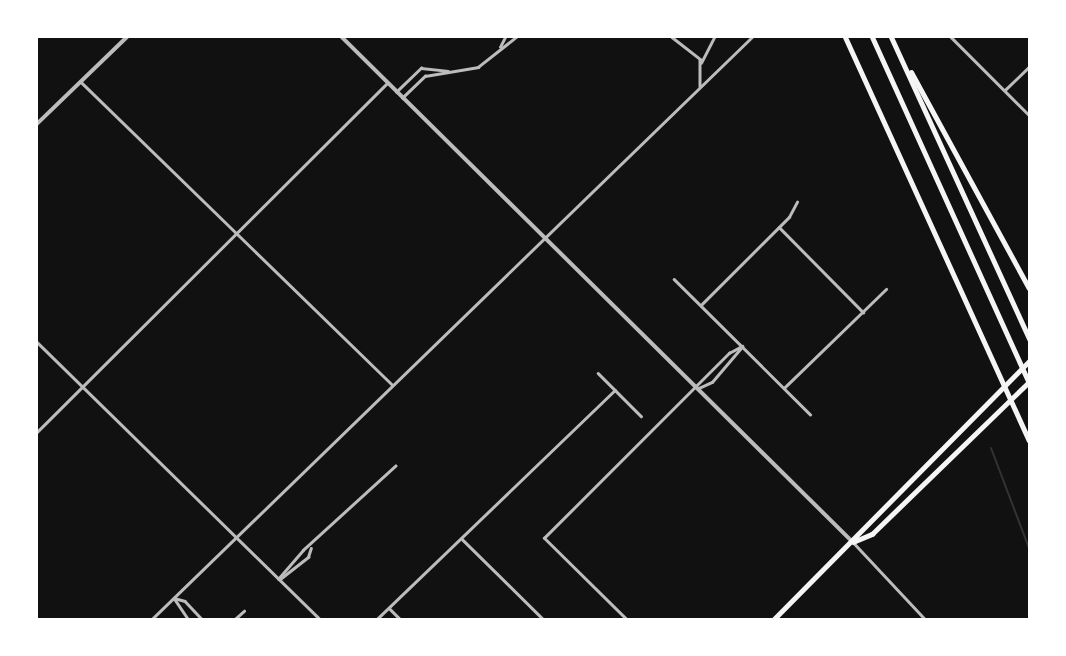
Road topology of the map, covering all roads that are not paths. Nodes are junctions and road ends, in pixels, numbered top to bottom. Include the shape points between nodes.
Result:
1 (127, 37) edge
2 (342, 37) edge
3 (505, 37) edge
4 (516, 37) edge
5 (672, 37) edge
6 (714, 37) edge
7 (752, 37) edge
8 (845, 37) edge
9 (872, 37) edge
10 (891, 37) edge
11 (951, 37) edge
12 (895, 45) junction
13 (500, 47) junction
14 (701, 66) junction
15 (1029, 67) edge
16 (451, 72) junction
17 (80, 81) junction
18 (387, 83) junction
19 (700, 88) junction
20 (1005, 90) junction
21 (396, 92) junction
22 (402, 98) junction
23 (1029, 115) edge
24 (37, 124) edge
25 (797, 202) dead end
26 (779, 227) junction
27 (234, 234) junction
28 (544, 237) junction
29 (674, 279) dead end
30 (1029, 288) edge
31 (886, 289) dead end
32 (701, 304) junction
33 (863, 312) junction
34 (1029, 339) edge
35 (37, 342) edge
36 (742, 346) junction
37 (1029, 361) edge
38 (598, 373) dead end
39 (1029, 383) edge
40 (393, 385) junction
41 (83, 386) junction
42 (784, 388) junction
43 (615, 390) junction
44 (696, 390) junction
45 (810, 414) dead end
46 (641, 416) dead end
47 (37, 432) edge
48 (1029, 440) edge
49 (395, 466) dead end
50 (237, 537) junction
51 (462, 539) junction
52 (853, 542) junction
53 (311, 548) junction
54 (278, 579) junction
55 (174, 598) junction
56 (390, 609) junction
57 (244, 611) dead end
58 (152, 619) edge
59 (188, 619) edge
60 (202, 619) edge
61 (235, 619) edge
62 (320, 619) edge
63 (377, 619) edge
64 (400, 619) edge
65 (543, 619) edge
66 (626, 619) edge
67 (774, 619) edge
68 (925, 619) edge

1 - 17 street
2 - 18 street
3 - 13 street
4 - 13 street
5 - 14 street via 696,54
6 - 14 street
7 - 19 street
8 - 48 highway
9 - 39 highway
10 - 12 highway
11 - 20 street
12 - 30 highway
12 - 34 highway
13 - 16 street via 478,66
14 - 19 street
15 - 20 street
16 - 21 street via 421,68
16 - 22 street via 425,76
17 - 24 street
17 - 27 street
18 - 21 street
18 - 27 street
19 - 28 street
20 - 23 street
21 - 22 street
22 - 28 street
25 - 26 street
26 - 32 street
26 - 33 street
27 - 40 street via 254,246
27 - 41 street
28 - 40 street
28 - 44 street
29 - 32 street
31 - 33 street
32 - 36 street
33 - 42 street
35 - 41 street
36 - 42 street
36 - 44 street via 729,353
36 - 44 street via 712,382
37 - 52 main road via 863,526
38 - 43 street
39 - 52 main road via 872,534
40 - 50 street
41 - 47 street
41 - 50 street
42 - 45 street
43 - 46 street
43 - 51 street
44 - 52 street
44 - 66 street via 544,538
49 - 53 street
50 - 54 street
50 - 55 street
51 - 56 street
51 - 65 street
52 - 67 main road
52 - 68 street
53 - 54 street via 303,550
53 - 54 street via 289,576
54 - 62 street
55 - 58 street
55 - 59 street
55 - 60 street via 185,601
56 - 63 street
56 - 64 street
57 - 61 street

